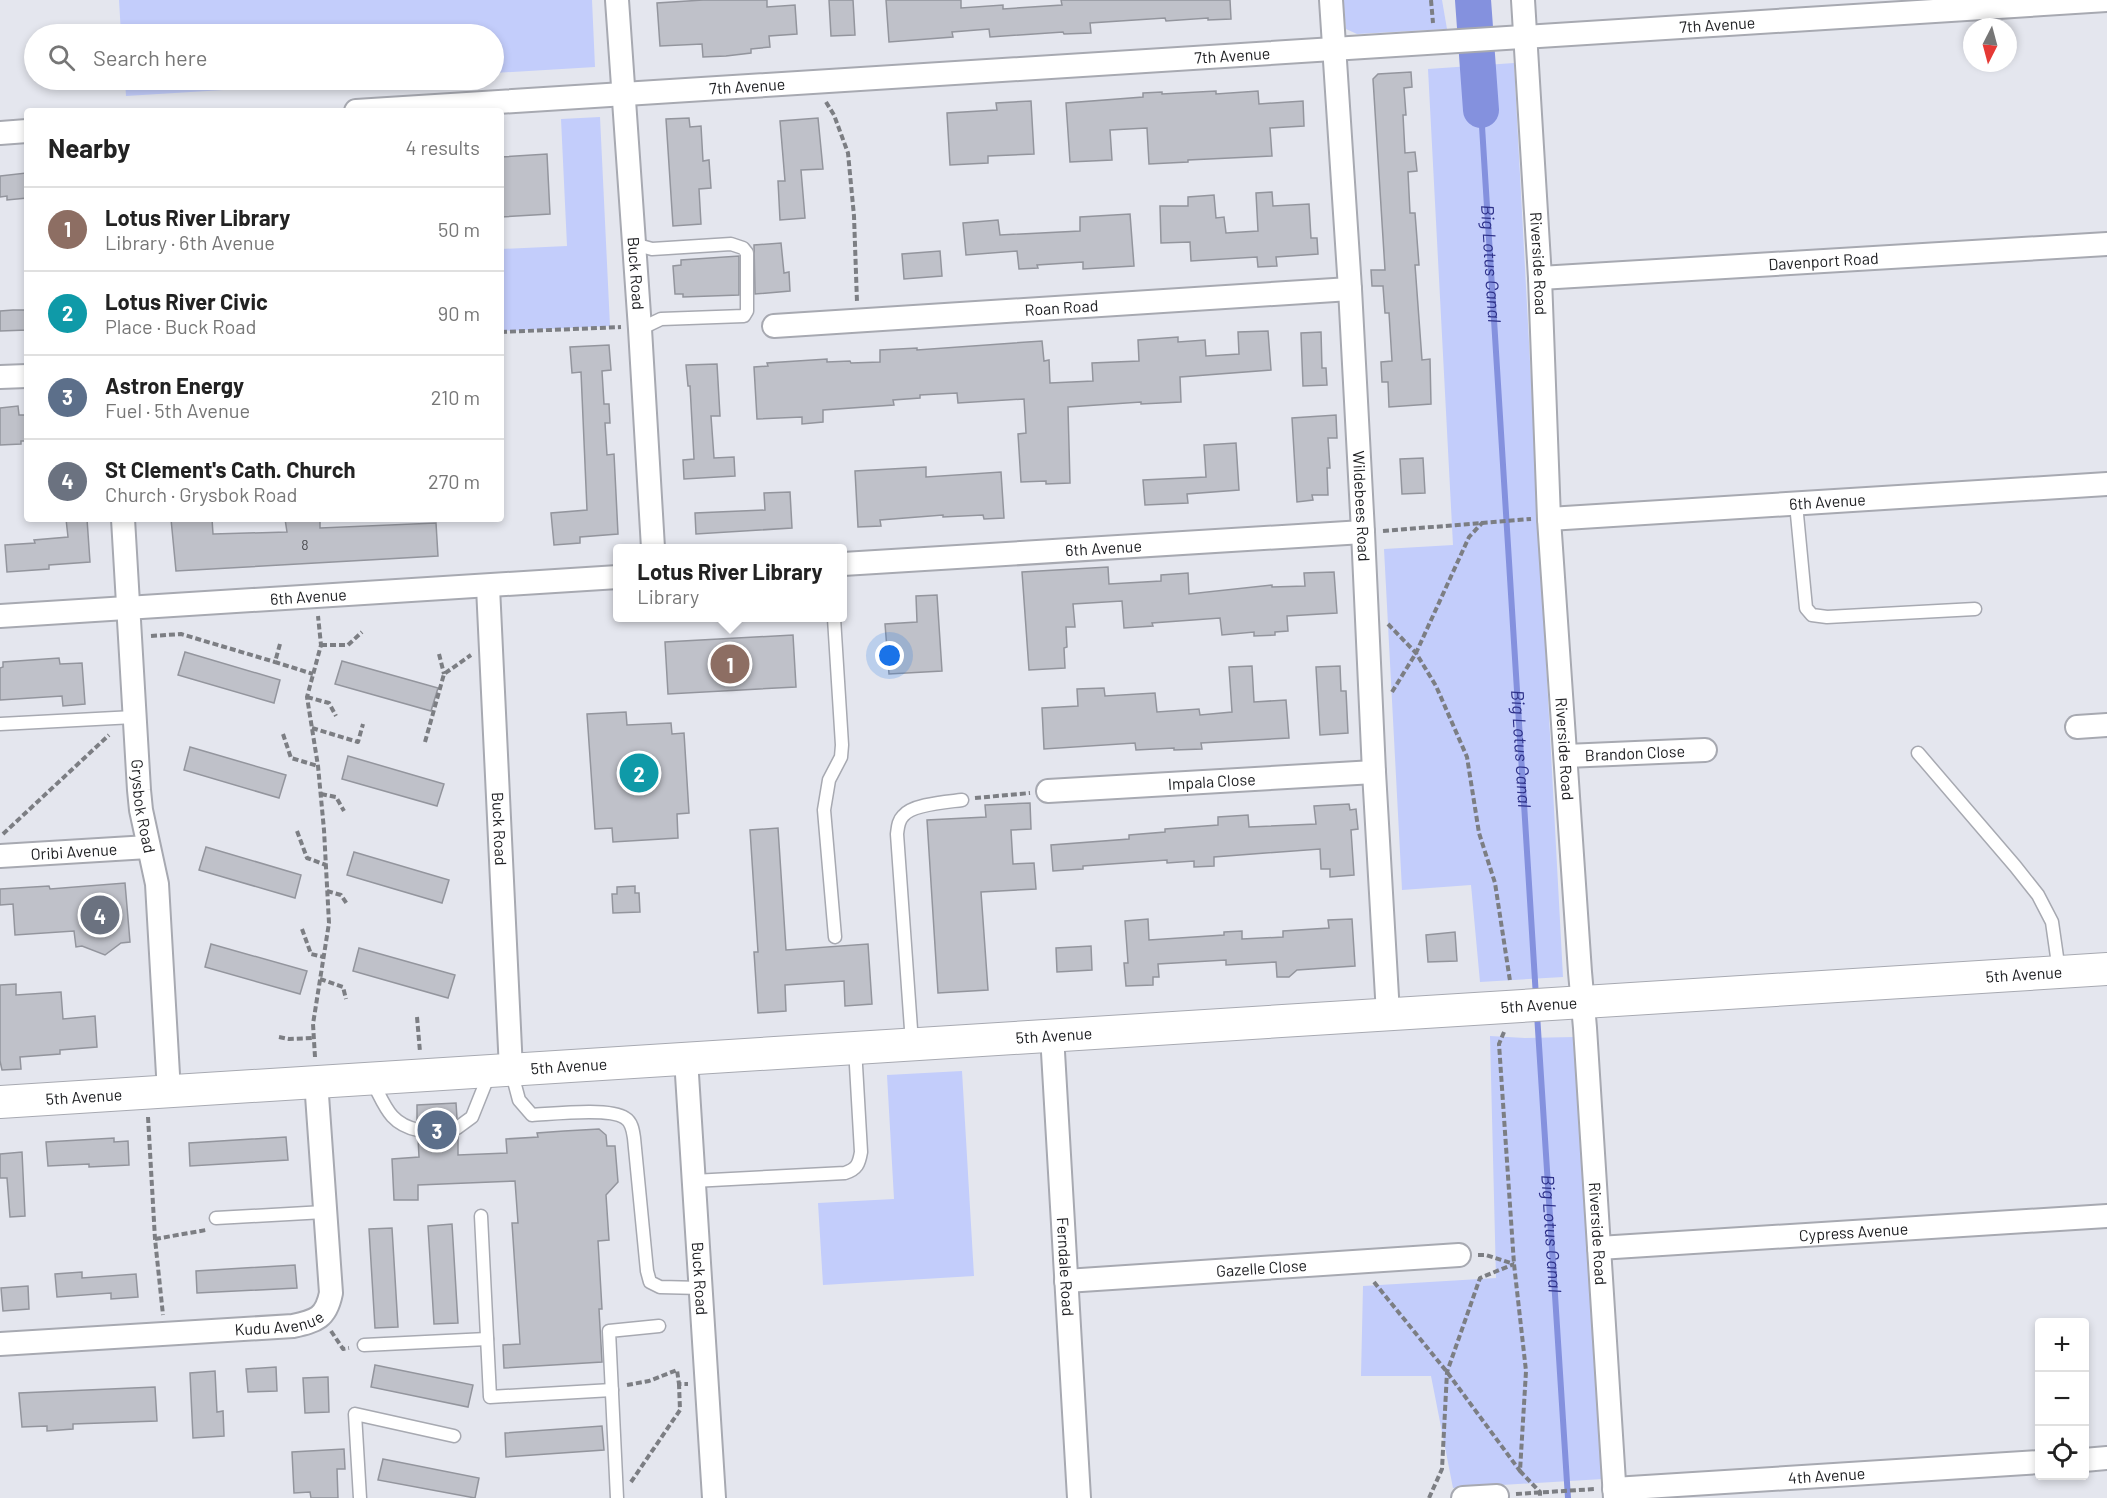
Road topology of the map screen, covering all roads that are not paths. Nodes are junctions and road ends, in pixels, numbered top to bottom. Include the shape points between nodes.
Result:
1 (617, 0) edge
2 (1331, 0) edge
3 (1523, 0) edge
4 (2107, 0) edge
5 (1525, 37) junction
6 (1334, 50) junction
7 (624, 95) junction
8 (406, 108) edge
9 (24, 131) edge
10 (0, 133) edge
11 (634, 244) junction
12 (2107, 244) edge
13 (1540, 278) junction
14 (1350, 289) junction
15 (774, 326) dead end
16 (640, 329) junction
17 (24, 376) edge
18 (0, 377) edge
19 (2107, 484) edge
20 (1796, 504) junction
21 (1539, 519) junction
22 (123, 522) edge
23 (1363, 532) junction
24 (653, 544) edge
25 (847, 564) edge
26 (613, 578) edge
27 (488, 586) junction
28 (128, 609) junction
29 (1975, 609) dead end
30 (0, 616) edge
31 (834, 622) edge
32 (135, 722) junction
33 (0, 724) edge
34 (2107, 725) edge
35 (2077, 727) dead end
36 (1705, 750) dead end
37 (1918, 753) dead end
38 (1566, 756) junction
39 (1374, 772) junction
40 (1048, 791) road end
41 (962, 800) road end
42 (148, 847) junction
43 (1, 856) edge
44 (834, 937) dead end
45 (2107, 969) edge
46 (2060, 972) junction
47 (1583, 1001) junction
48 (1388, 1014) junction
49 (1052, 1035) junction
50 (912, 1043) junction
51 (855, 1047) junction
52 (686, 1059) junction
53 (315, 1066) junction
54 (501, 1070) junction
55 (370, 1078) junction
56 (158, 1092) junction
57 (0, 1102) edge
58 (457, 1128) dead end
59 (418, 1130) dead end
60 (693, 1181) junction
61 (324, 1212) junction
62 (481, 1216) dead end
63 (2107, 1216) edge
64 (216, 1218) road end
65 (1599, 1248) junction
66 (1460, 1255) road end
67 (1066, 1281) junction
68 (701, 1288) junction
69 (659, 1326) dead end
70 (487, 1339) junction
71 (0, 1344) edge
72 (364, 1345) road end
73 (612, 1390) junction
74 (454, 1436) dead end
75 (2107, 1458) edge
76 (2089, 1460) edge
77 (2035, 1462) edge
78 (1614, 1493) edge
79 (1505, 1495) road end
80 (360, 1498) edge
81 (618, 1498) edge
82 (714, 1498) edge
83 (1079, 1498) edge
84 (1463, 1498) edge

1 - 7 street, Buck Road
2 - 6 street, Wildebees Road
3 - 5 street, Riverside Road
4 - 5 street, 7th Avenue
5 - 6 street, 7th Avenue
5 - 13 street, Riverside Road
6 - 7 street, 7th Avenue
6 - 14 street, Wildebees Road
7 - 8 street, 7th Avenue
7 - 11 street, Buck Road
9 - 10 street
11 - 16 street, Buck Road
11 - 16 lane via 652,249 731,244 747,253 744,316 661,320
12 - 13 street, Davenport Road
13 - 21 street, Riverside Road
14 - 15 street, Roan Road
14 - 23 street, Wildebees Road
16 - 24 street, Buck Road
17 - 18 street
19 - 20 street, 6th Avenue
20 - 21 street, 6th Avenue
20 - 29 lane via 1806,608 1812,615
21 - 38 street, Riverside Road
22 - 28 street, Grysbok Road
23 - 25 street, 6th Avenue
23 - 39 street, Wildebees Road
26 - 27 street, 6th Avenue
27 - 28 street, 6th Avenue
27 - 54 street, Buck Road
28 - 30 street, 6th Avenue
28 - 32 street, Grysbok Road
31 - 44 lane via 842,745 841,757 829,780 824,810
32 - 33 lane
32 - 42 street, Grysbok Road via 141,810
34 - 35 street
36 - 38 street, Brandon Close
37 - 46 lane via 2038,895 2052,922
38 - 47 street, Riverside Road
39 - 40 street, Impala Close
39 - 48 street, Wildebees Road
41 - 50 lane via 915,807 904,813 899,822
42 - 43 street, Oribi Avenue
42 - 56 street, Grysbok Road via 157,884
45 - 46 main road, 5th Avenue
46 - 47 main road, 5th Avenue
47 - 48 main road, 5th Avenue
47 - 65 street, Riverside Road
48 - 49 main road, 5th Avenue
49 - 50 main road, 5th Avenue
49 - 67 street, Ferndale Road
50 - 51 main road, 5th Avenue
51 - 52 main road, 5th Avenue
51 - 60 lane via 861,1152 854,1170
52 - 54 main road, 5th Avenue
52 - 60 street, Buck Road
53 - 55 main road, 5th Avenue
53 - 56 main road, 5th Avenue
53 - 61 street, Kudu Avenue
54 - 55 main road, 5th Avenue
54 - 58 lane via 472,1117
54 - 68 lane via 532,1115 609,1112 626,1118 632,1127 650,1282 660,1287
55 - 59 lane via 398,1123
56 - 57 main road, 5th Avenue
60 - 68 street, Buck Road
61 - 64 lane
61 - 71 street, Kudu Avenue via 331,1293 320,1317 293,1326
62 - 70 lane
63 - 65 street, Cypress Avenue
65 - 78 street, Riverside Road
66 - 67 street, Gazelle Close
67 - 83 street, Ferndale Road
68 - 82 street, Buck Road
69 - 73 lane via 609,1331
70 - 72 lane
70 - 73 lane via 490,1397
73 - 81 lane
74 - 80 lane via 355,1414
75 - 76 street
77 - 78 street, 4th Avenue
79 - 84 street

